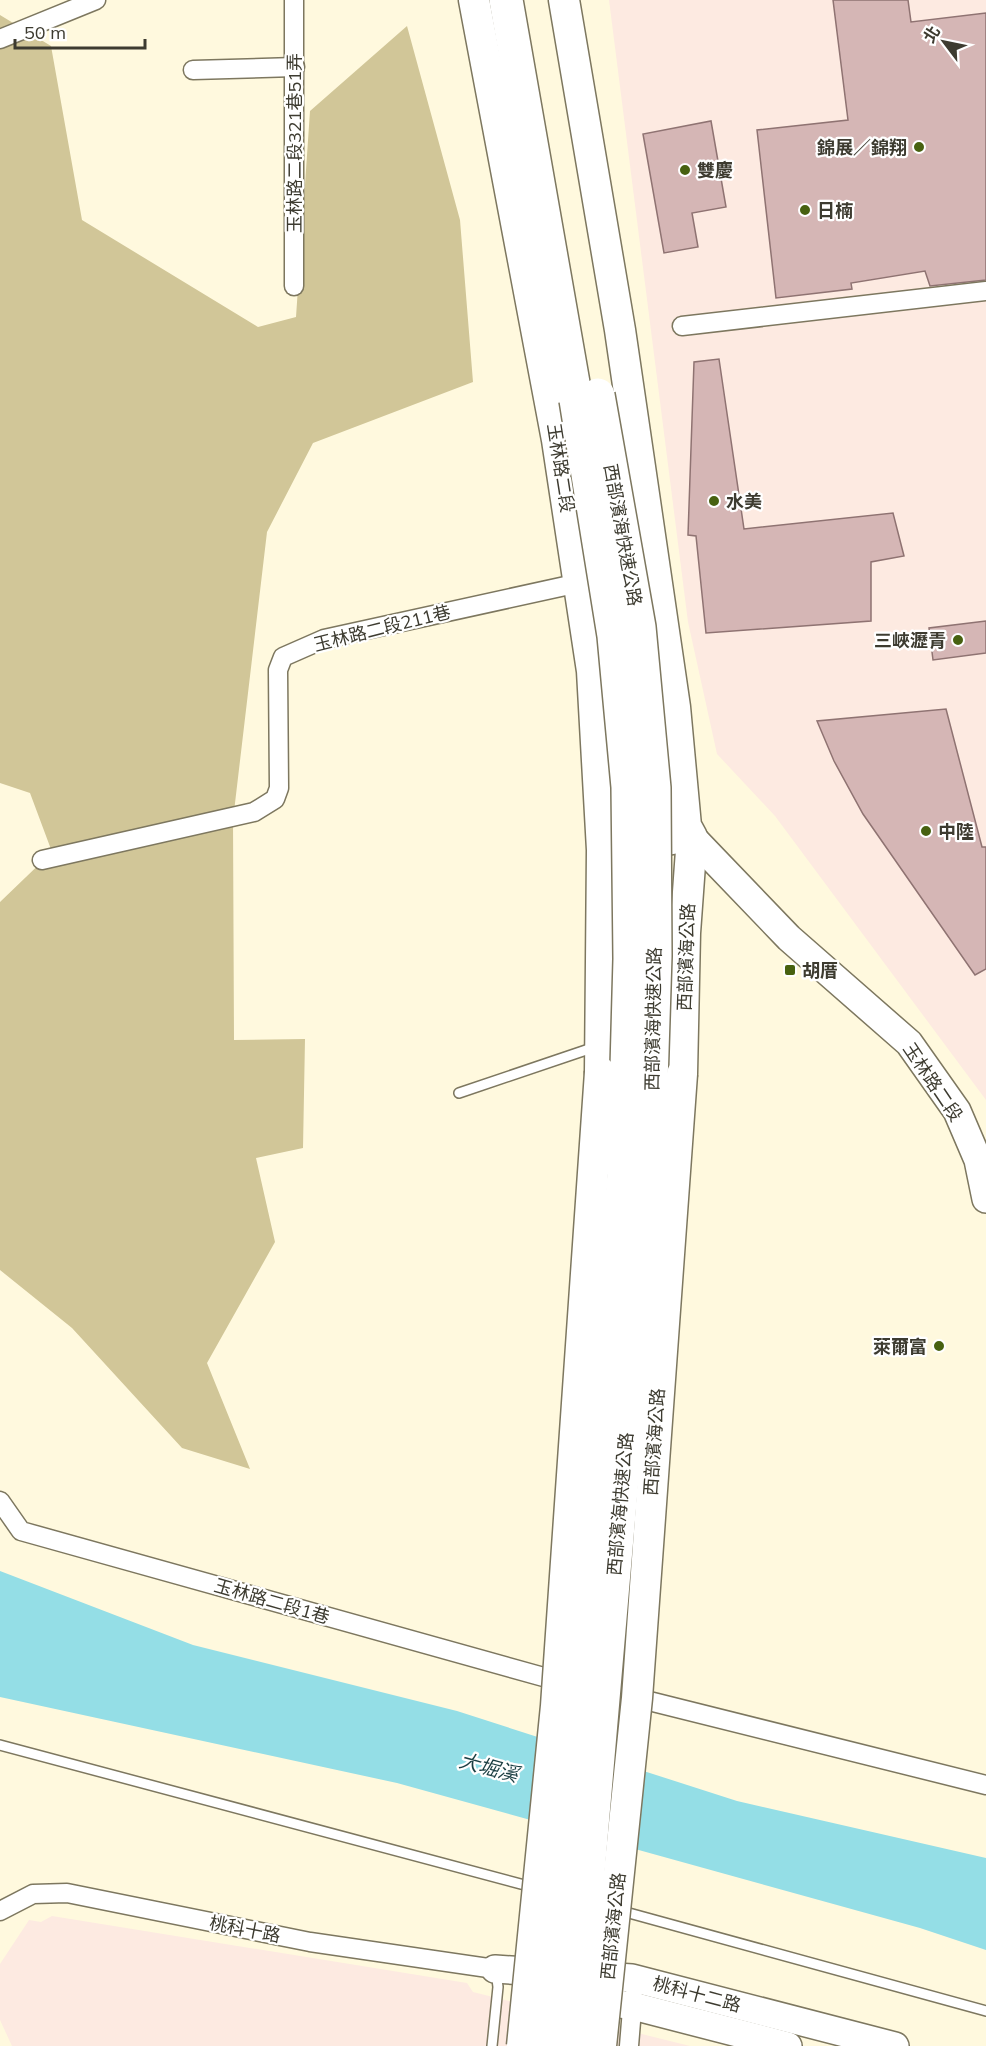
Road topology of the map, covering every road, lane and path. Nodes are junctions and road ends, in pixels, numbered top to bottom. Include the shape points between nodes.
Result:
1 (96, 0) edge
2 (294, 0) edge
3 (474, 0) edge
4 (506, 0) edge
5 (527, 0) edge
6 (564, 0) edge
7 (0, 39) edge
8 (295, 67) junction
9 (193, 70) dead end
10 (294, 286) dead end
11 (986, 291) edge
12 (682, 326) dead end
13 (587, 397) junction
14 (579, 583) junction
15 (692, 837) junction
16 (602, 850) junction
17 (42, 860) dead end
18 (610, 1015) junction
19 (641, 1015) dead end
20 (600, 1059) junction
21 (459, 1093) dead end
22 (986, 1199) edge
23 (0, 1501) edge
24 (558, 1681) junction
25 (637, 1698) junction
26 (0, 1745) edge
27 (986, 1785) edge
28 (544, 1890) dead end
29 (555, 1893) dead end
30 (567, 1896) dead end
31 (578, 1899) dead end
32 (0, 1911) edge
33 (497, 1978) junction
34 (632, 1978) junction
35 (633, 2006) junction
36 (986, 2011) edge
37 (492, 2046) edge
38 (522, 2046) edge
39 (548, 2046) edge
40 (573, 2046) edge
41 (601, 2046) edge
42 (629, 2046) edge
43 (788, 2046) edge
44 (895, 2046) edge

1 - 7 street
2 - 8 street, 玉林路二段321巷51弄
3 - 14 main road, 玉林路二段 via 557,440
4 - 13 highway, 西部濱海快速公路
5 - 13 highway, 西部濱海快速公路
6 - 15 main road, 玉林路二段 via 613,284 675,708 686,826
8 - 9 street
8 - 10 street, 玉林路二段321巷51弄
11 - 12 street
13 - 39 highway, 西部濱海快速公路, bridge via 628,787 630,959 624,1174
13 - 40 highway, 西部濱海快速公路, bridge via 639,627 654,788 655,956 648,1179
14 - 16 main road, 玉林路二段 via 592,671
14 - 17 street, 玉林路二段211巷 via 324,639 283,657 278,670 279,788 275,799 254,812
15 - 16 street via 643,852
15 - 22 street, 玉林路二段 via 789,938 909,1043 957,1111 978,1160
15 - 25 main road, 西部濱海公路, bridge via 682,1074
16 - 18 main road
18 - 19 lane
18 - 20 main road
20 - 21 lane
20 - 24 main road, bridge
23 - 24 street, 玉林路二段1巷 via 21,1531
24 - 38 main road, bridge
25 - 27 street
25 - 41 main road, 西部濱海公路, bridge
26 - 28 lane
29 - 30 lane
31 - 36 lane
32 - 33 street, 桃科十路 via 33,1894 67,1893
33 - 34 street, 桃科十二路
33 - 35 street, 桃科十二路
33 - 37 lane
34 - 35 street
34 - 44 street, 桃科十二路
35 - 42 street
35 - 43 street, 桃科十二路

